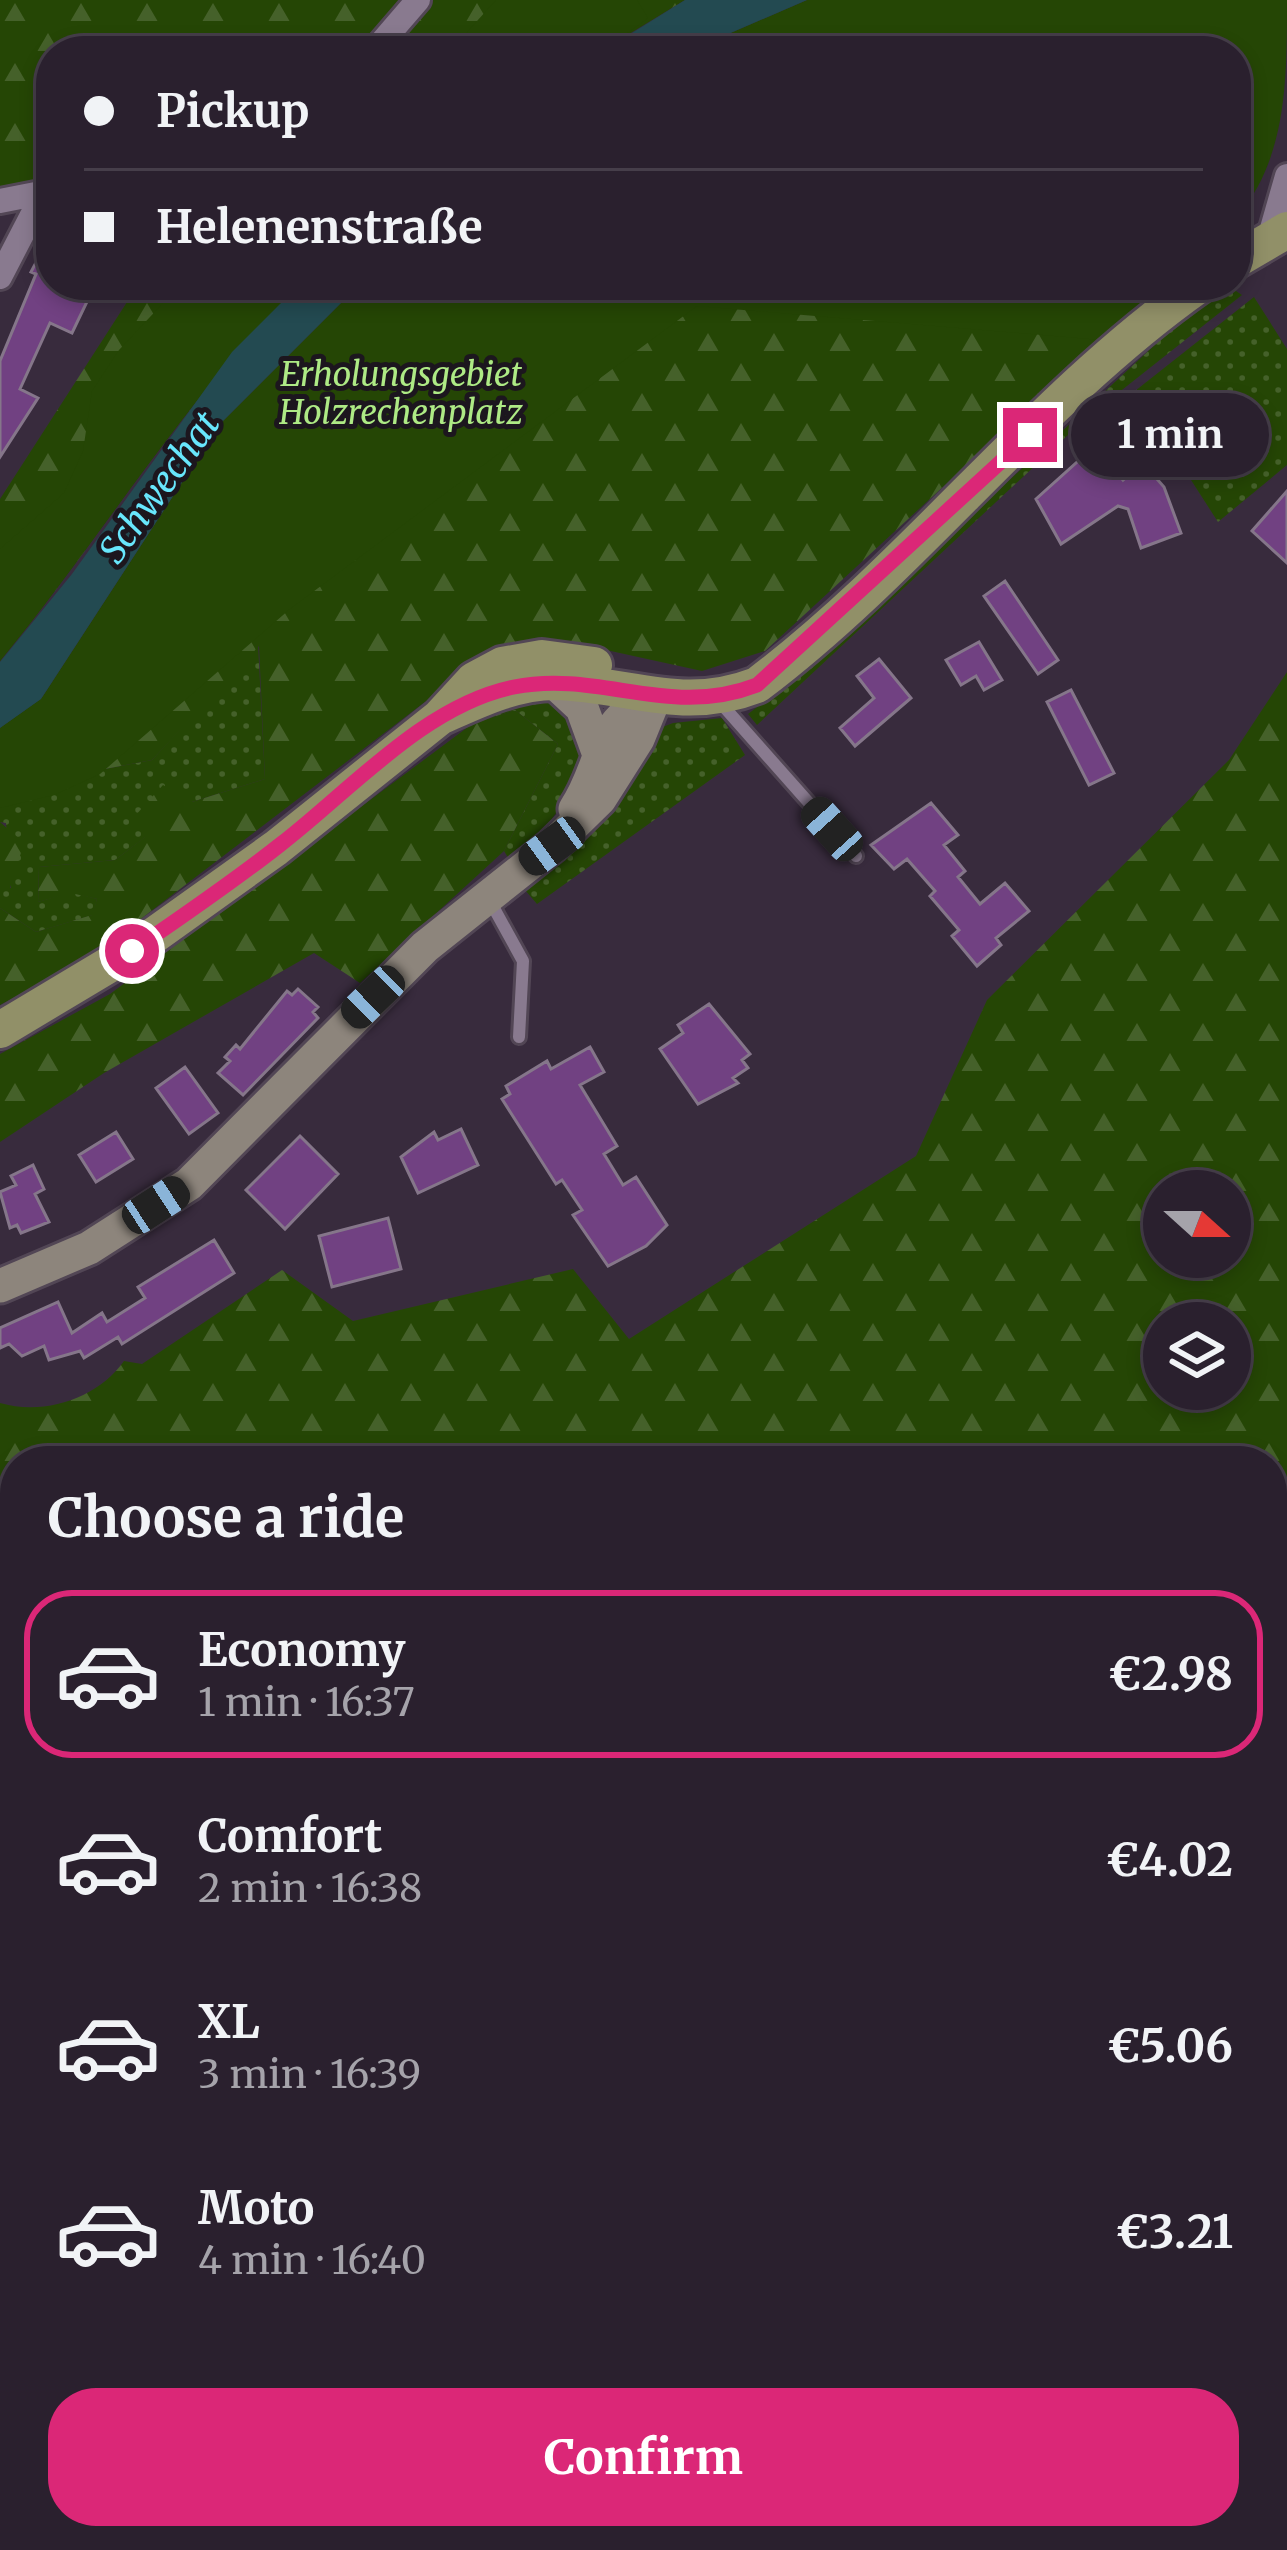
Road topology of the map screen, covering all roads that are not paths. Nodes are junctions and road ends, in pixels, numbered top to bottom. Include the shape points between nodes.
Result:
1 (418, 0) edge
2 (387, 36) edge
3 (1287, 176) edge
4 (36, 194) edge
5 (0, 201) edge
6 (1287, 206) edge
7 (36, 210) edge
8 (1278, 235) edge
9 (1251, 251) edge
10 (2, 265) edge
11 (1178, 300) edge
12 (554, 682) junction
13 (656, 695) junction
14 (716, 698) junction
15 (440, 717) junction
16 (598, 752) junction
17 (552, 846) junction
18 (856, 856) dead end
19 (486, 895) junction
20 (0, 1030) edge
21 (519, 1037) dead end
22 (0, 1286) edge

1 - 2 street
3 - 8 street
4 - 5 street
6 - 8 street
7 - 10 street
8 - 9 main road
11 - 14 main road via 786,663 757,685
12 - 13 main road
12 - 15 main road via 511,688
12 - 16 street via 582,708
13 - 14 main road
13 - 15 main road via 615,671 542,658 474,680
13 - 16 street via 627,709
13 - 17 street via 600,799
14 - 18 lane
15 - 20 main road via 227,885
16 - 17 street via 582,799
17 - 19 street
19 - 21 lane via 523,961
19 - 22 street via 390,980 189,1184 89,1249

